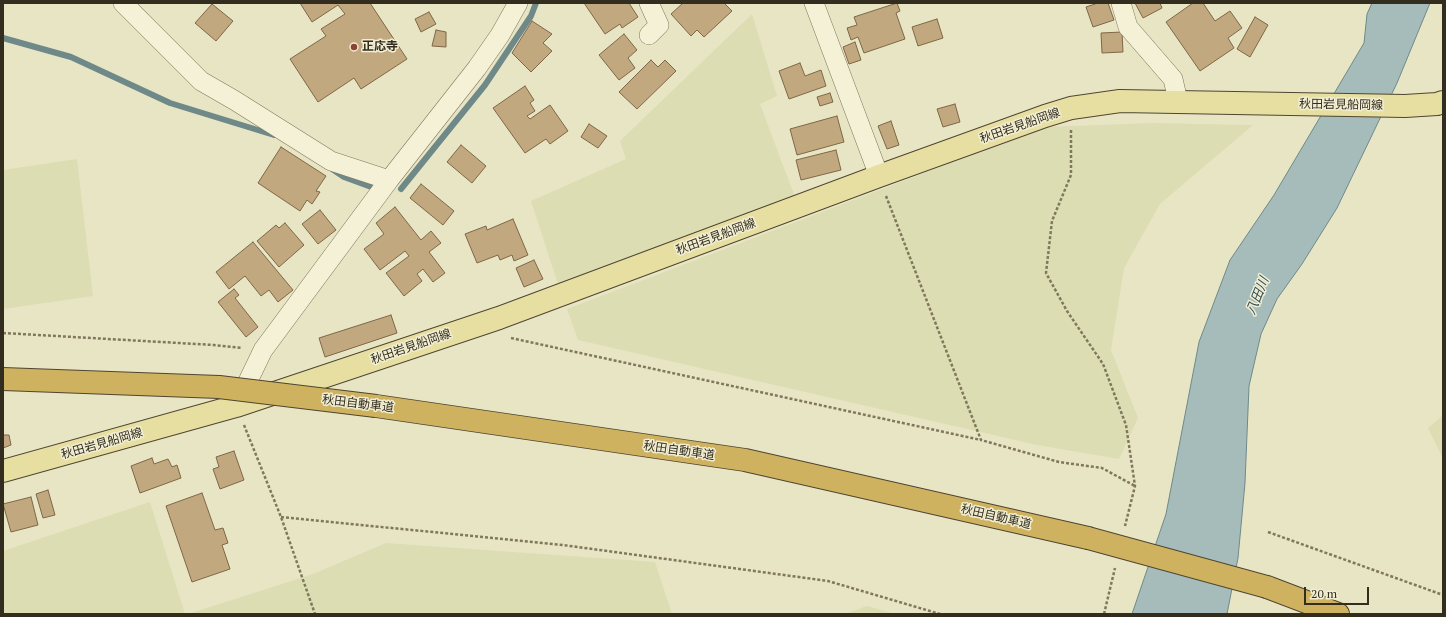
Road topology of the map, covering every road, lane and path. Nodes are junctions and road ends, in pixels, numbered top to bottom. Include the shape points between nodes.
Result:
1 (123, 3) edge
2 (518, 3) edge
3 (649, 3) edge
4 (814, 3) edge
5 (1121, 3) edge
6 (649, 35) dead end
7 (1178, 101) junction
8 (1443, 102) edge
9 (1071, 108) junction
10 (879, 176) junction
11 (389, 180) junction
12 (3, 333) edge
13 (506, 336) dead end
14 (263, 350) junction
15 (3, 379) edge
16 (236, 406) junction
17 (981, 440) junction
18 (3, 471) edge
19 (280, 517) junction
20 (1268, 532) dead end
21 (1443, 595) edge
22 (315, 614) edge
23 (940, 614) edge
24 (1338, 614) edge

1 - 11 street via 201,81 331,161
2 - 11 street via 477,68
3 - 6 street via 659,25
4 - 10 street
5 - 7 street via 1128,27 1173,79
7 - 8 main road, 秋田岩見船岡線 via 1405,106
7 - 9 main road, 秋田岩見船岡線 via 1120,101
9 - 10 main road, 秋田岩見船岡線
9 - 17 path via 1071,175 1052,221 1046,273 1067,311 1103,364 1126,425 1135,486 1102,468 1059,462
10 - 16 main road, 秋田岩見船岡線 via 499,318
10 - 17 path
11 - 14 street
12 - 14 path
13 - 17 path
14 - 16 street
15 - 24 highway, 秋田自動車道, bridge via 219,387 376,406 745,460 1088,538 1267,586
16 - 18 main road, 秋田岩見船岡線
16 - 19 path
19 - 22 path
19 - 23 path via 563,545 828,581
20 - 21 path

